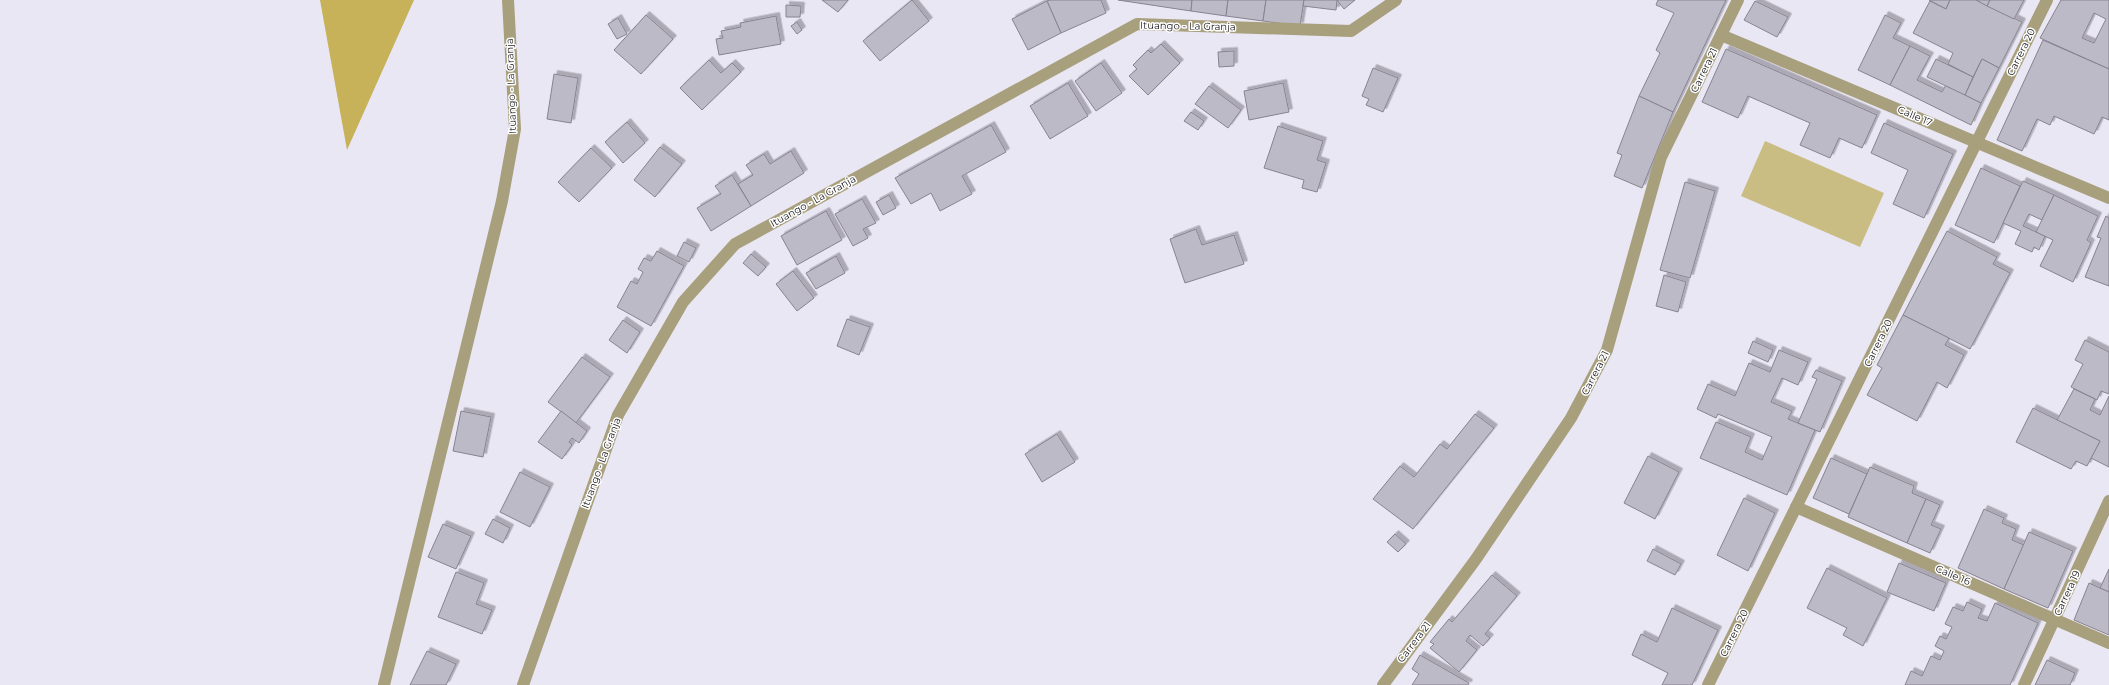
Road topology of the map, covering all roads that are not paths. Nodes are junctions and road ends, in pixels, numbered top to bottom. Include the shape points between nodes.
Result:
1 (508, 0) edge
2 (1396, 0) edge
3 (1738, 0) edge
4 (2047, 0) edge
5 (1721, 35) junction
6 (1977, 142) junction
7 (2109, 198) edge
8 (2109, 501) edge
9 (1796, 507) junction
10 (2054, 619) junction
11 (2109, 643) edge
12 (384, 685) edge
13 (524, 685) edge
14 (1383, 685) edge
15 (1708, 685) edge
16 (2024, 685) edge

1 - 12 street, Ituango - La Granja via 515,128 502,201
2 - 13 street, Ituango - La Granja via 1351,31 1137,24 734,244 683,302 618,415
3 - 5 street, Carrera 21
4 - 6 street, Carrera 20
5 - 6 street, Calle 17
5 - 14 street, Carrera 21 via 1661,157 1608,350 1571,418 1476,559
6 - 7 street, Calle 17
6 - 9 street, Carrera 20
8 - 10 street, Carrera 19
9 - 10 street, Calle 16
9 - 15 street, Carrera 20
10 - 11 street, Calle 16
10 - 16 street, Carrera 19

